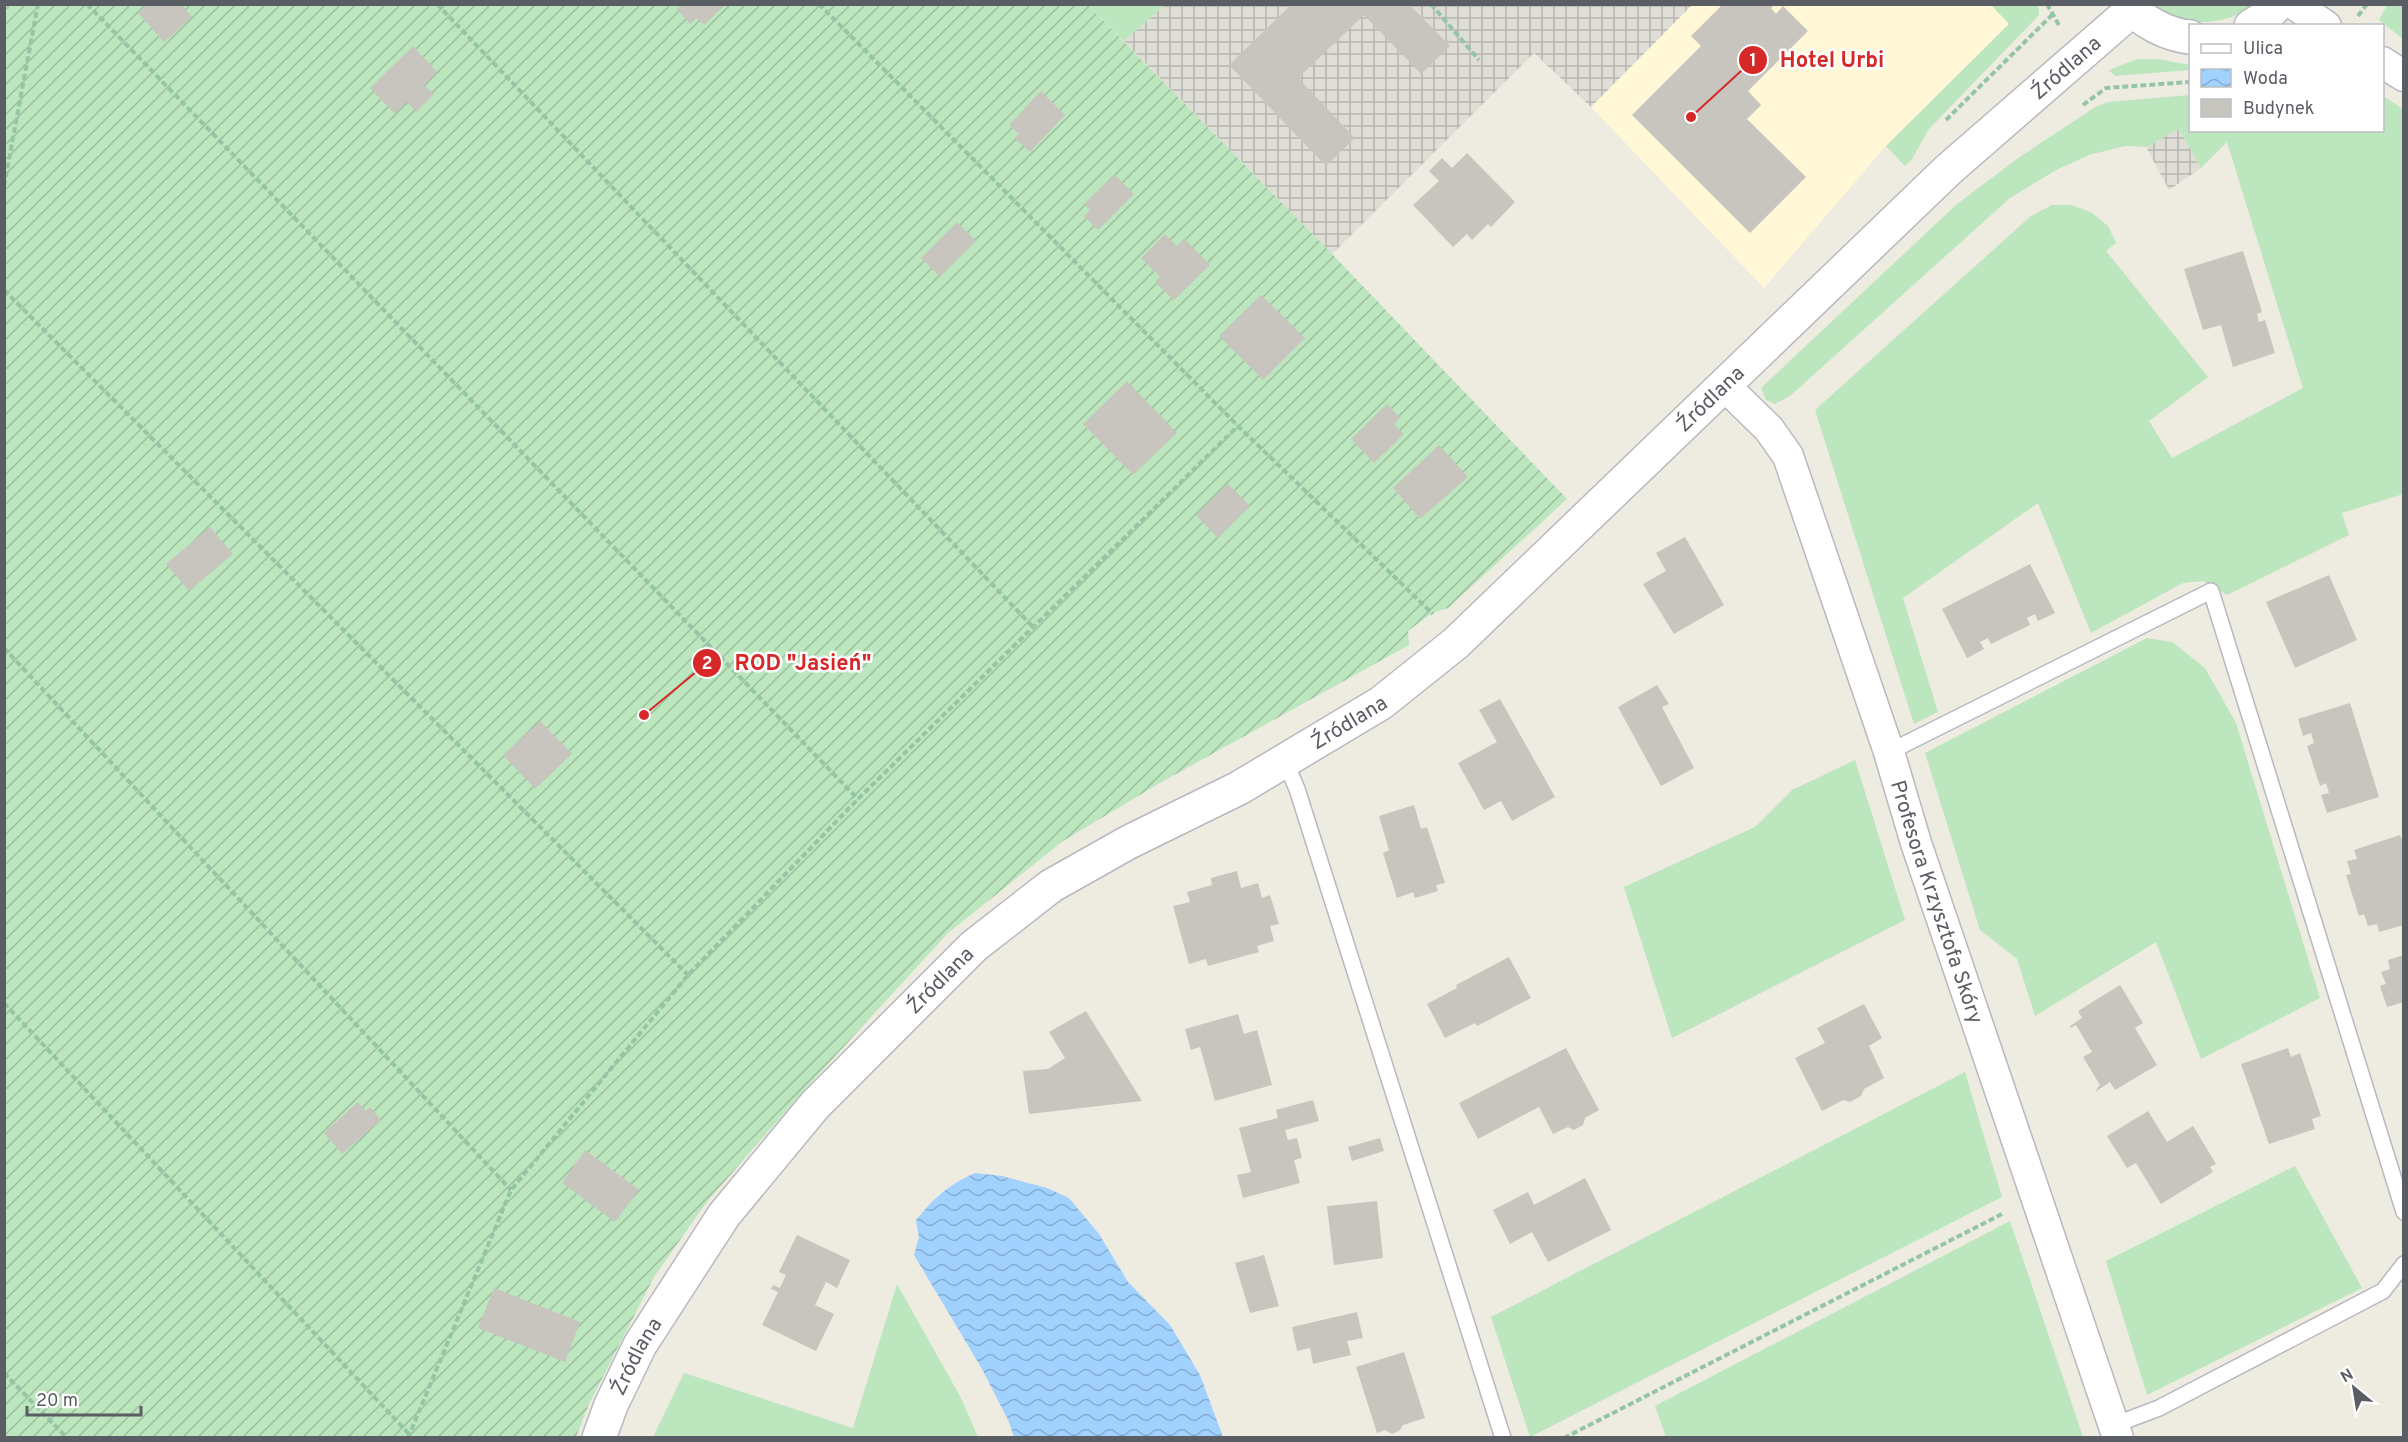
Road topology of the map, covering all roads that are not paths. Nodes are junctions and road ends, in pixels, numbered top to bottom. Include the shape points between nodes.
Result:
1 (2278, 4) edge
2 (2294, 4) edge
3 (2130, 7) edge
4 (2254, 24) edge
5 (2323, 24) edge
6 (2189, 36) edge
7 (2384, 63) edge
8 (2403, 76) edge
9 (1724, 385) junction
10 (1889, 752) junction
11 (1285, 762) junction
12 (2403, 1212) edge
13 (2403, 1264) edge
14 (2116, 1431) edge
15 (599, 1437) edge
16 (1503, 1437) edge

1 - 4 street
2 - 5 street
3 - 6 street via 2155,27
3 - 9 street, Źródlana via 1948,170
7 - 8 street
9 - 10 street, Profesora Krzysztofa Skóry via 1768,429 1788,456
9 - 11 street, Źródlana via 1456,643 1381,703
10 - 12 lane via 2211,591
10 - 14 street, Profesora Krzysztofa Skóry via 1916,843
11 - 15 street, Źródlana via 1052,886 974,946 815,1105 724,1215 640,1345
11 - 16 lane via 1297,789
13 - 14 lane via 2383,1291

